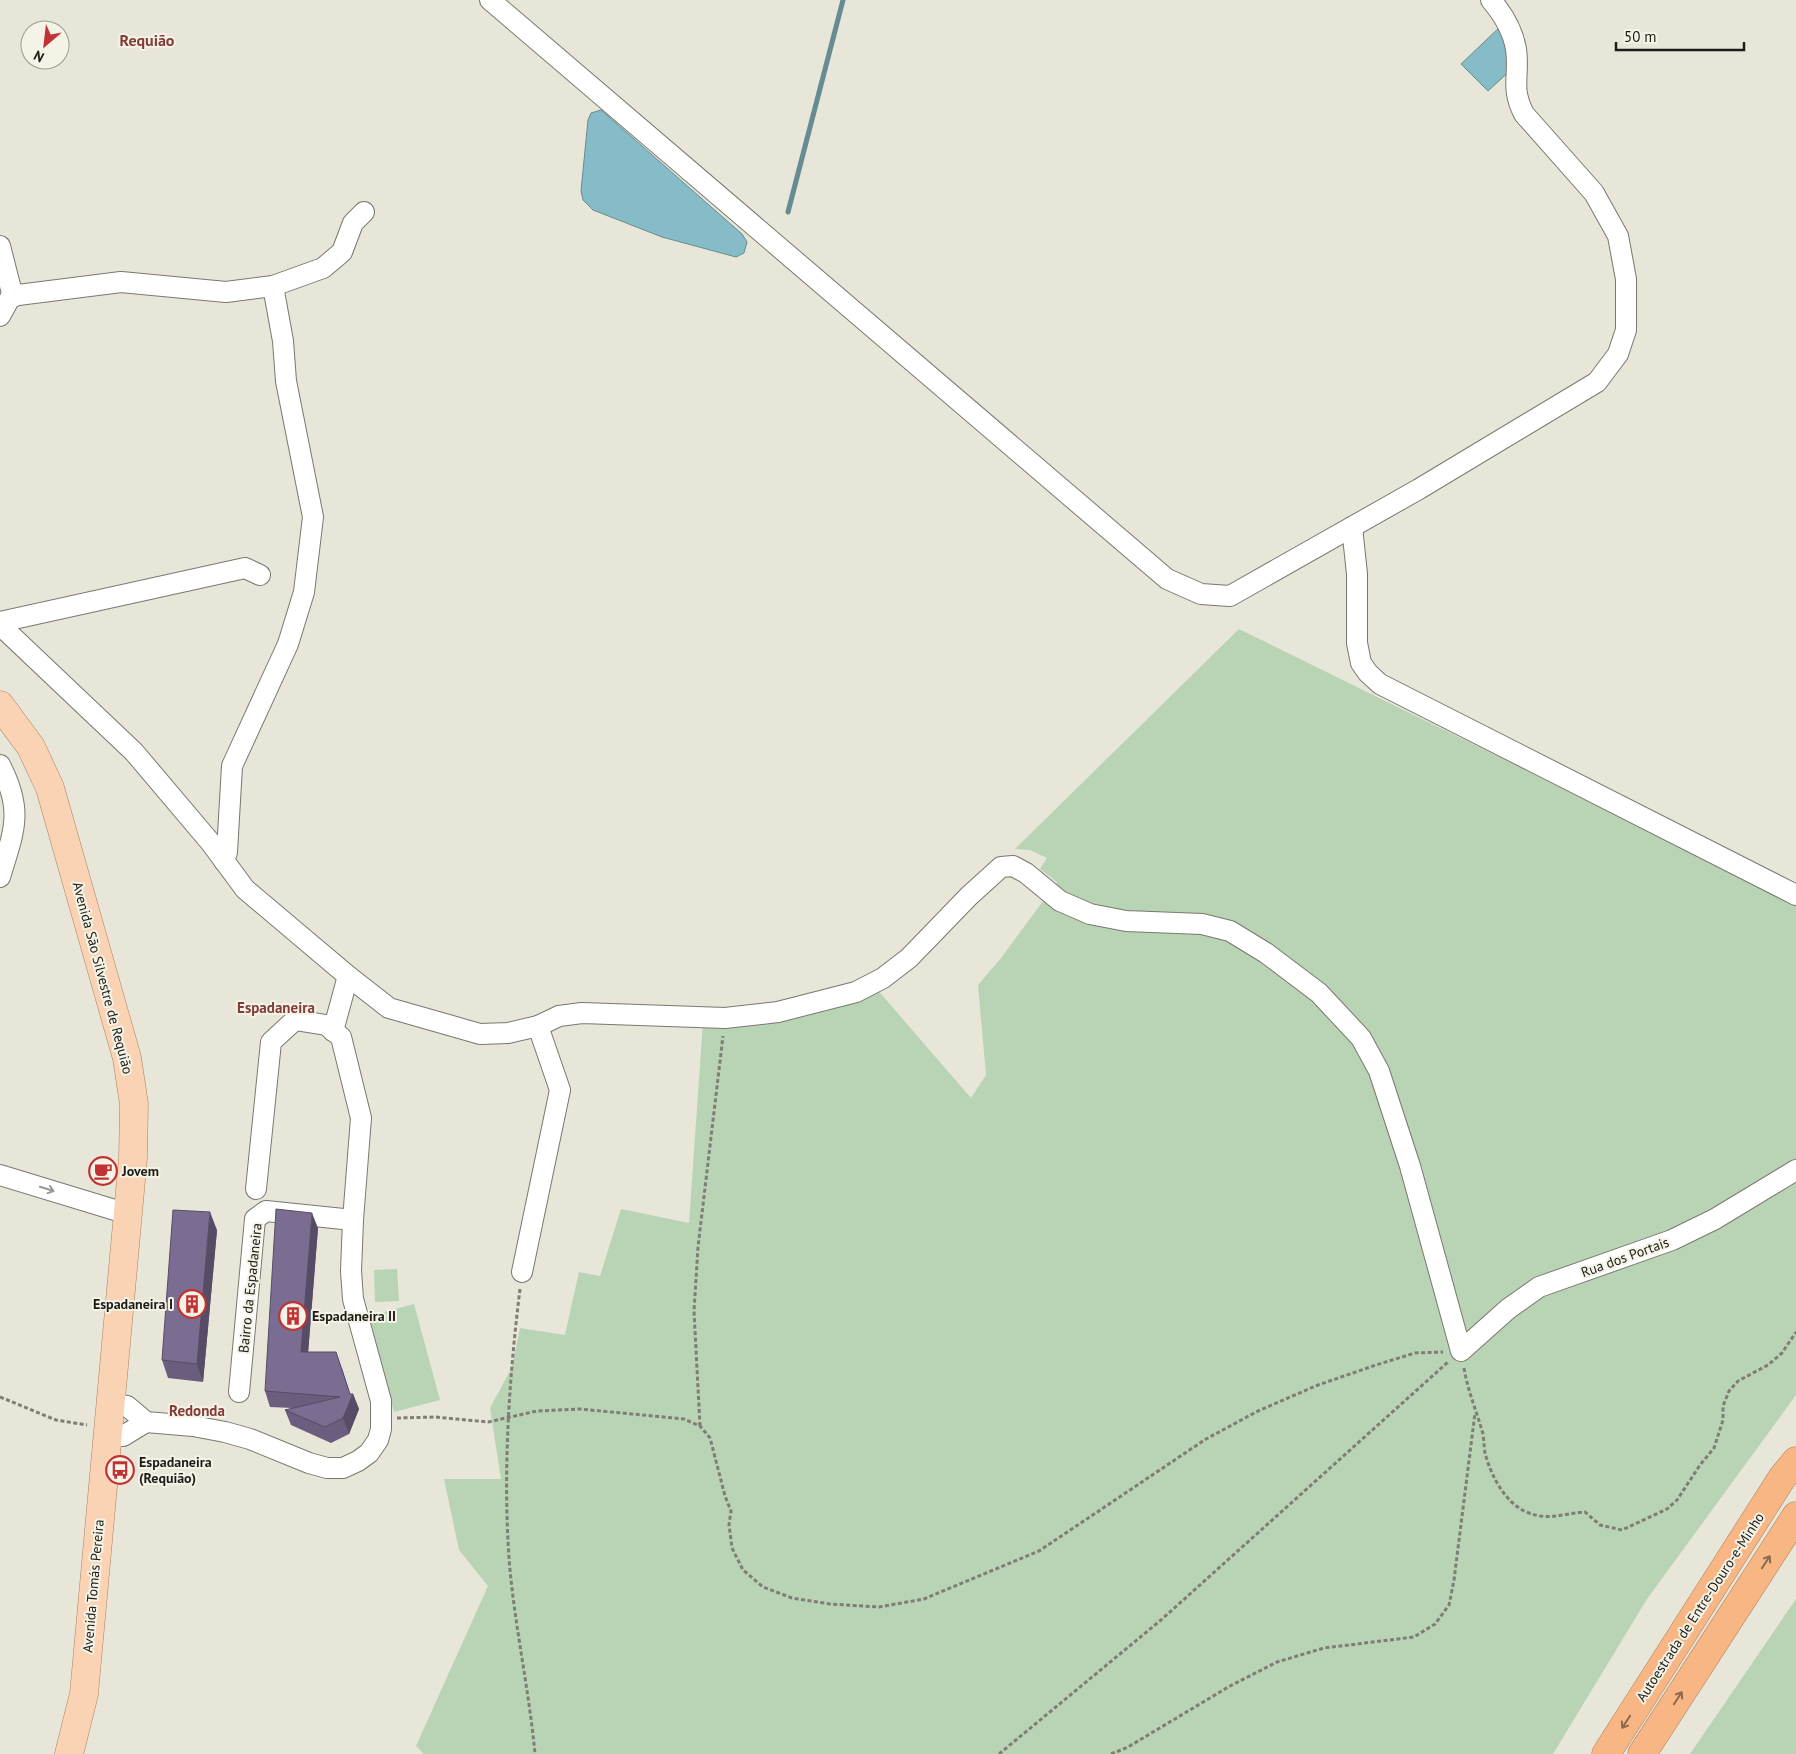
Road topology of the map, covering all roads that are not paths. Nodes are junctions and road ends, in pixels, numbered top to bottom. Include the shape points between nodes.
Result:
1 (490, 0) edge
2 (1491, 0) edge
3 (364, 212) dead end
4 (0, 246) edge
5 (273, 286) junction
6 (13, 297) junction
7 (0, 316) edge
8 (1352, 527) junction
9 (260, 575) dead end
10 (0, 624) edge
11 (0, 705) edge
12 (0, 766) edge
13 (224, 861) junction
14 (0, 877) edge
15 (1796, 895) edge
16 (348, 976) junction
17 (538, 1026) junction
18 (333, 1031) junction
19 (1796, 1170) edge
20 (0, 1175) edge
21 (256, 1188) dead end
22 (128, 1214) junction
23 (352, 1220) junction
24 (522, 1272) road end
25 (240, 1392) dead end
26 (108, 1420) junction
27 (146, 1422) junction
28 (1796, 1461) edge
29 (1796, 1516) edge
30 (69, 1754) edge
31 (1606, 1754) edge
32 (1642, 1754) edge

1 - 8 street via 1167,579 1201,594 1230,596
2 - 8 street via 1503,14 1516,48 1517,99 1524,114 1594,193 1618,236 1626,279 1626,330 1618,354 1597,382
3 - 5 street via 353,223 342,252 324,268
4 - 6 street
5 - 6 street via 226,292 121,282
5 - 13 street via 286,381 313,517 312,533 304,592 288,644 232,766
6 - 7 street
8 - 15 street via 1357,574 1357,643 1361,663 1380,684
9 - 10 street via 246,568
10 - 13 street via 134,752
11 - 22 main road, Avenida São Silvestre de Requião via 31,747 50,788 126,1058 134,1104
12 - 14 street via 16,808 15,828
13 - 16 street via 245,889
16 - 17 street via 389,1008 480,1034 508,1033
16 - 18 street
17 - 19 street, Rua dos Portais via 559,1016 582,1013 725,1018 778,1012 856,992 883,978 909,958 1001,867 1013,866 1060,901 1090,914 1126,921 1202,924 1230,932 1266,953 1319,993 1361,1038 1379,1071 1410,1166 1461,1351 1508,1308 1539,1287 1672,1240 1715,1219
17 - 24 street via 560,1090
18 - 21 street via 326,1025 295,1020 271,1042
18 - 23 street via 341,1037 361,1118
20 -> 22 street
22 - 26 main road, Avenida São Silvestre de Requião
23 - 25 street, Bairro da Espadaneira via 266,1211 255,1218
23 - 27 street via 353,1299 382,1419 378,1440 369,1453 343,1468 327,1468 225,1432
26 - 27 street via 126,1406
26 - 27 street via 123,1436
26 - 30 main road, Avenida Tomás Pereira via 84,1694
28 -> 31 highway, Autoestrada de Entre-Douro-e-Minho
32 -> 29 highway

